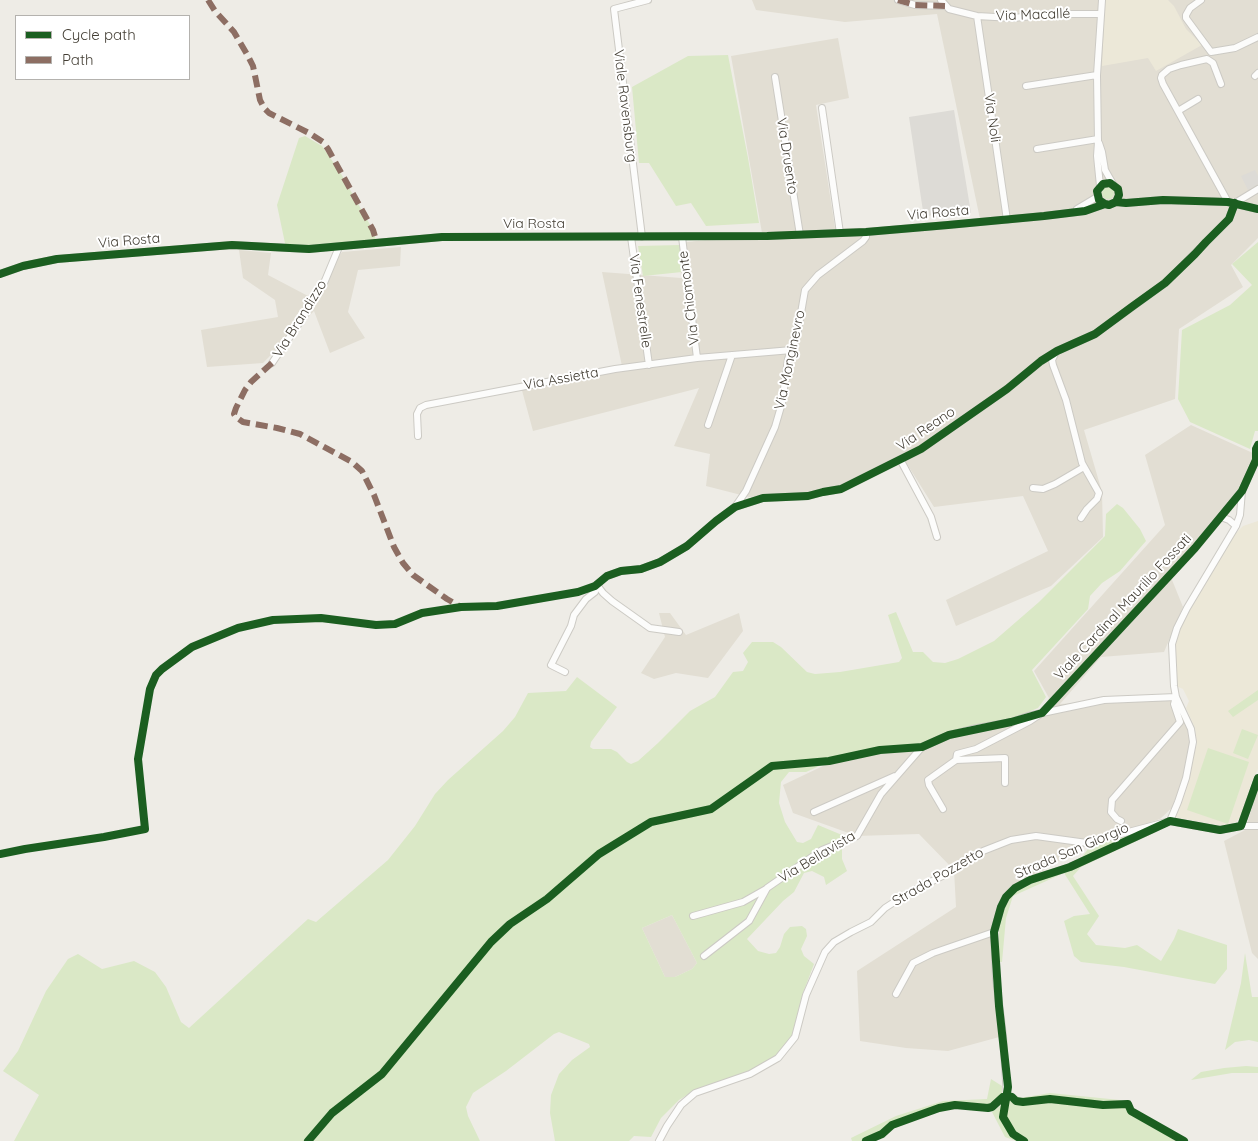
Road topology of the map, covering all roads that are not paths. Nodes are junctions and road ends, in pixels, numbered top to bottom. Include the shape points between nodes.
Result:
1 (648, 0) edge
2 (898, 0) edge
3 (1102, 0) edge
4 (1201, 0) edge
5 (943, 3) edge
6 (1101, 14) junction
7 (977, 16) junction
8 (1258, 37) edge
9 (1097, 75) junction
10 (775, 76) dead end
11 (1221, 84) dead end
12 (1026, 86) dead end
13 (1198, 99) dead end
14 (822, 108) dead end
15 (1178, 111) junction
16 (1098, 141) junction
17 (1037, 149) dead end
18 (1113, 184) junction
19 (1100, 186) junction
20 (1258, 189) edge
21 (1097, 197) junction
22 (1116, 202) junction
23 (1232, 202) junction
24 (1105, 204) junction
25 (1258, 209) edge
26 (1071, 212) junction
27 (1007, 220) junction
28 (866, 232) junction
29 (840, 233) junction
30 (800, 235) junction
31 (631, 237) junction
32 (642, 237) junction
33 (682, 237) junction
34 (338, 247) junction
35 (0, 274) edge
36 (792, 350) junction
37 (1057, 351) junction
38 (732, 355) junction
39 (697, 358) junction
40 (272, 363) dead end
41 (649, 365) junction
42 (708, 425) dead end
43 (418, 436) dead end
44 (1258, 445) edge
45 (1257, 460) edge
46 (901, 461) junction
47 (1084, 467) junction
48 (1033, 488) dead end
49 (1242, 491) junction
50 (735, 507) junction
51 (1221, 517) junction
52 (1081, 518) dead end
53 (1236, 526) junction
54 (937, 537) dead end
55 (597, 584) junction
56 (678, 632) dead end
57 (565, 672) dead end
58 (1176, 697) junction
59 (1042, 713) junction
60 (956, 760) junction
61 (898, 774) junction
62 (1258, 778) edge
63 (1005, 783) dead end
64 (943, 809) dead end
65 (814, 812) dead end
66 (1121, 821) dead end
67 (1170, 821) junction
68 (1241, 826) junction
69 (1258, 826) edge
70 (767, 888) junction
71 (693, 916) dead end
72 (994, 932) junction
73 (704, 956) dead end
74 (896, 994) dead end
75 (1007, 1096) dead end
76 (660, 1141) edge

1 - 32 street, Viale Ravensburg via 614,9
2 - 5 street, Via Macallé via 915,5
3 - 6 street
4 - 8 street via 1190,8 1186,18 1211,52 1235,48
5 - 7 street, Via Macallé via 949,10
6 - 7 street, Via Macallé via 1014,18
6 - 9 street
7 - 27 street, Via Noli
9 - 12 street
9 - 16 street
10 - 30 street, Via Druento
11 - 15 street via 1211,60 1180,64 1169,69 1161,78
13 - 15 street
14 - 29 street
15 - 23 street via 1220,188
16 - 17 street
16 - 18 street via 1105,170
16 - 19 street via 1096,156
18 - 19 street
18 - 22 street via 1119,192
19 - 21 street
20 - 23 street
21 - 24 street
21 - 26 street, Via Rosta
22 - 23 street
22 - 24 street
23 - 25 street
23 - 37 street, Via Reano via 1229,219 1165,283 1095,334
24 - 26 street, Via Rosta
26 - 27 street, Via Rosta
27 - 28 street, Via Rosta
28 - 29 street, Via Rosta
28 - 36 street, Via Monginevro via 863,241 809,284
29 - 30 street, Via Rosta
30 - 33 street, Via Rosta
31 - 32 street, Via Rosta
31 - 34 street, Via Rosta via 442,237
31 - 41 street, Via Fenestrelle
32 - 33 street, Via Rosta
33 - 39 street, Via Chiomonte
34 - 35 street, Via Rosta via 204,247 57,259
34 - 40 street, Via Brandizzo via 324,283
36 - 38 street, Via Assietta
36 - 50 street, Via Monginevro via 775,427 746,491
37 - 46 street, Via Reano
37 - 47 street via 1053,365
38 - 39 street, Via Assietta
38 - 42 street
39 - 41 street, Via Assietta
41 - 43 street, Via Assietta via 426,405 416,414
44 - 45 street
45 - 49 street
46 - 50 street, Via Reano via 840,490 808,496 763,498
46 - 54 street, Via Reano via 931,517
47 - 48 street via 1043,489
47 - 52 street via 1099,493
49 - 51 street, Viale Cardinal Maurilio Fossati
49 - 53 street
50 - 55 street, Via Reano via 687,546 660,562 641,569 621,571
51 - 53 street
51 - 59 street, Viale Cardinal Maurilio Fossati
53 - 58 street via 1177,628 1172,644
55 - 56 street via 612,601 650,628
55 - 57 street, Via Reano via 595,592 574,615 551,665
58 - 59 street via 1104,700
58 - 66 street via 1174,704 1180,722 1112,800 1111,812
58 - 67 street via 1191,729 1193,742 1186,778
59 - 60 street via 976,749 956,754
59 - 61 street, Via Bellavista via 922,746
60 - 63 street via 1006,758
60 - 64 street via 928,780 928,786
61 - 65 street, Via Bellavista
61 - 70 street, Via Bellavista via 881,794 857,836 822,850
62 - 68 street
67 - 68 street via 1220,830
67 - 72 street, Strada San Giorgio via 1070,867 1015,888 1001,907
67 - 76 street, Strada Pozzetto via 1087,843 1036,836 1012,840 983,851 905,895 871,922 834,942 825,952 806,995 796,1036 778,1058 750,1074 694,1093 681,1105
68 - 69 street
70 - 71 street, Via Bellavista via 743,902
70 - 73 street, Via Bellavista via 749,921
72 - 74 street via 912,963
72 - 75 street, Strada San Giorgio

